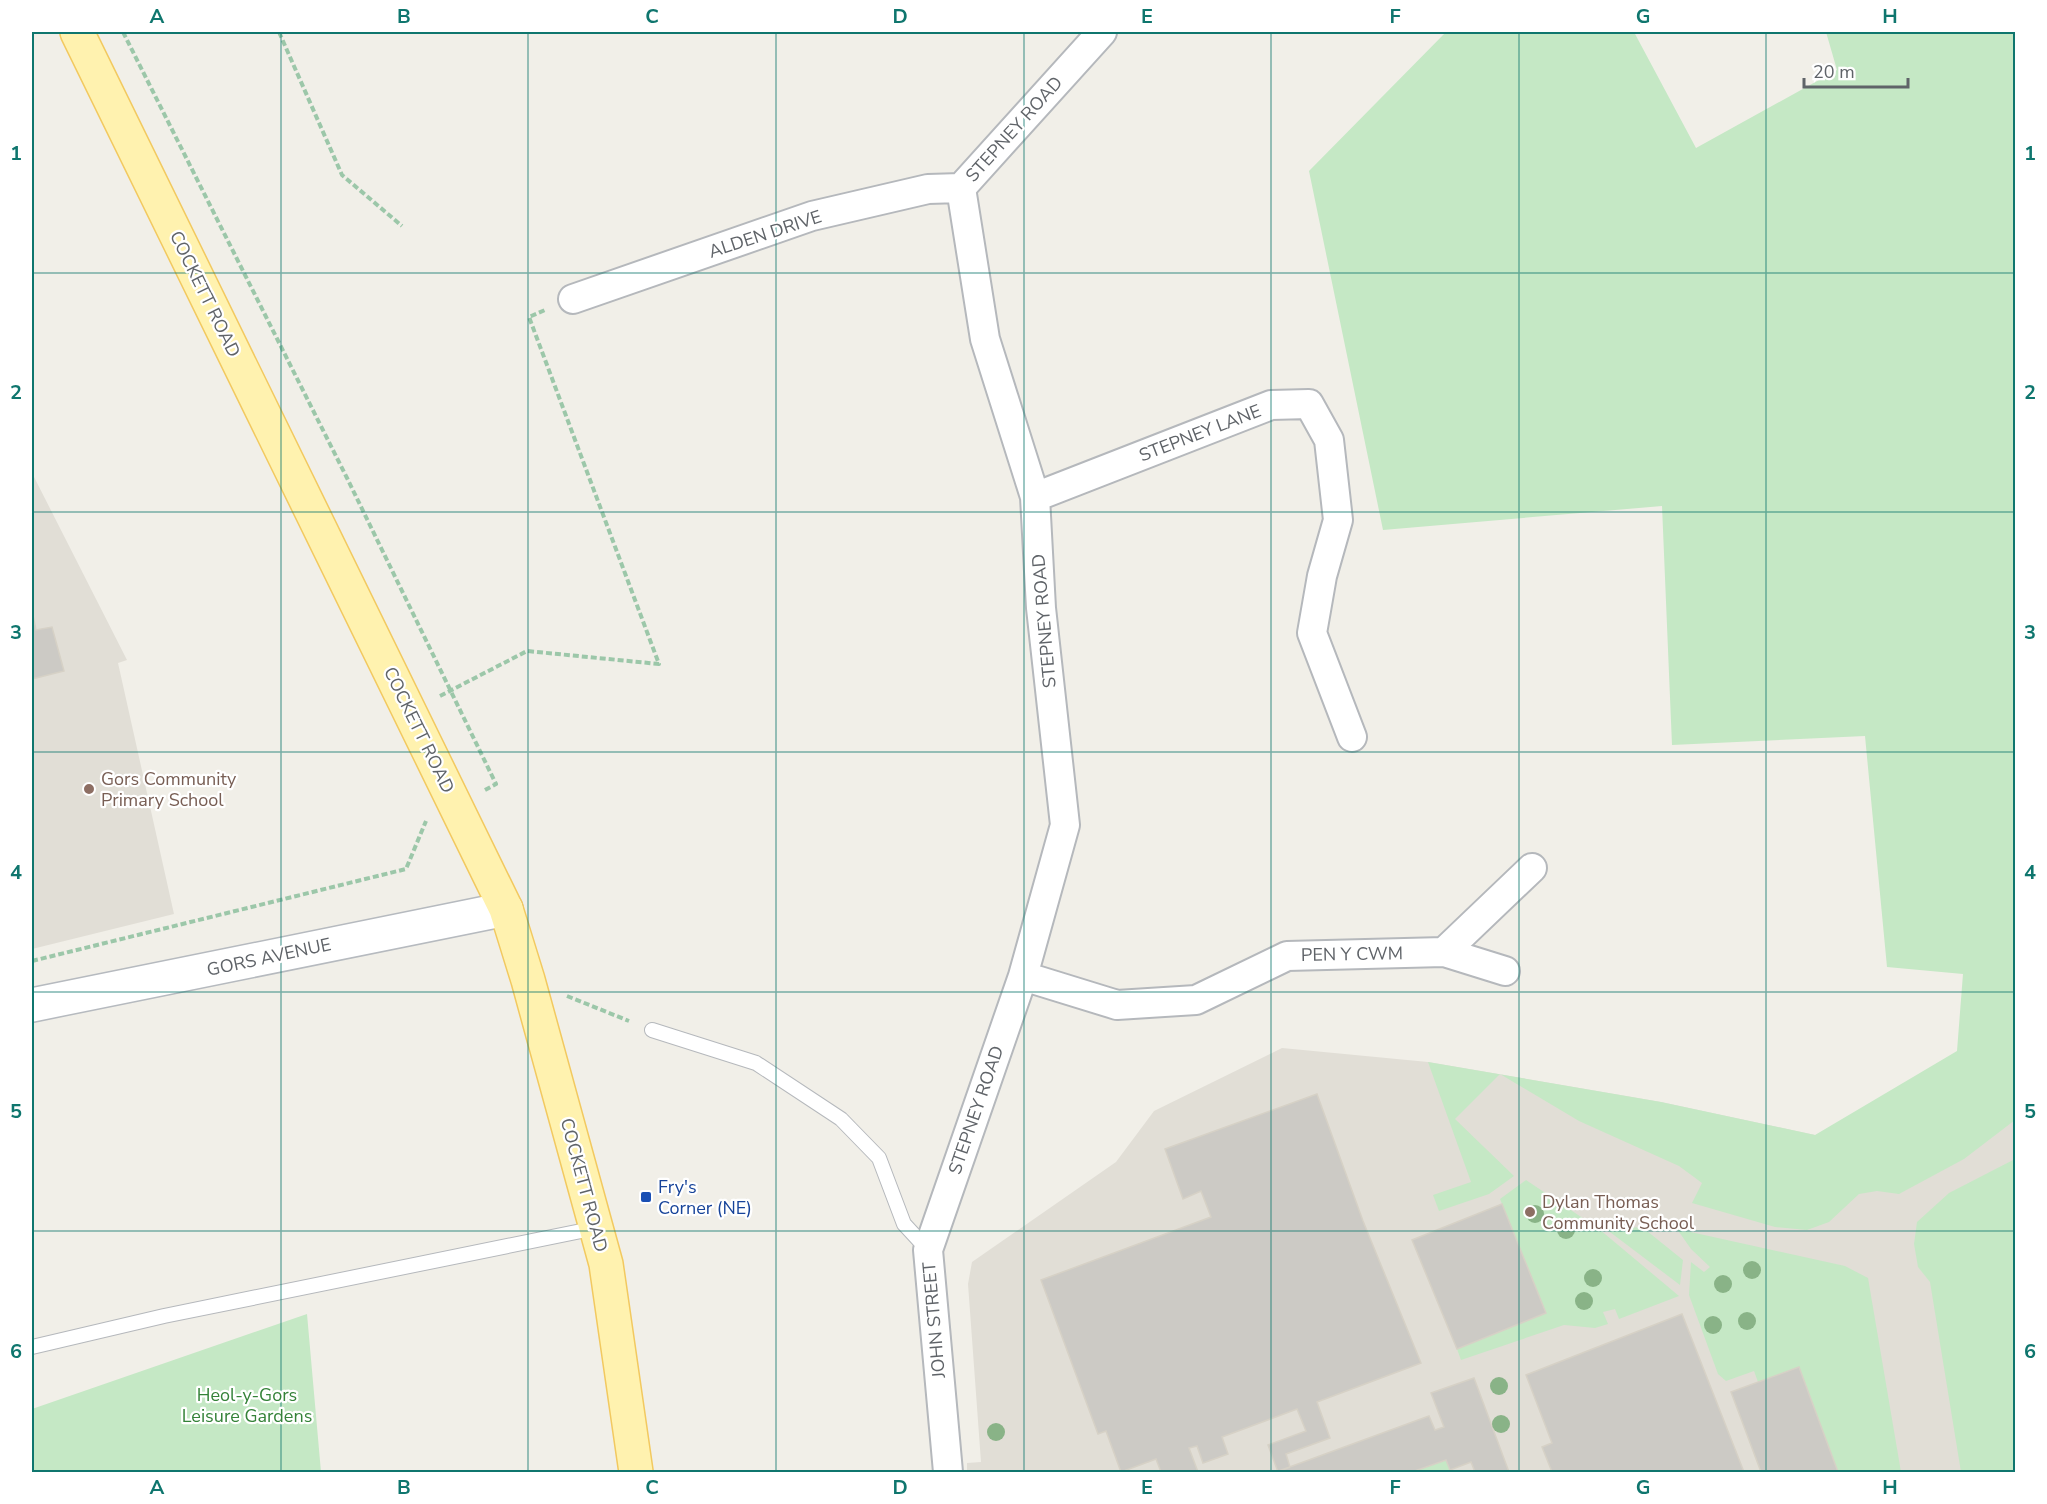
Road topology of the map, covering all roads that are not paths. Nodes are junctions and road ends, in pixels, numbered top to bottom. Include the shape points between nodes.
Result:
1 (79, 32) edge
2 (1102, 32) edge
3 (961, 188) junction
4 (573, 299) road end
5 (1035, 498) junction
6 (1352, 737) dead end
7 (1532, 868) dead end
8 (506, 909) junction
9 (1444, 952) junction
10 (1505, 971) dead end
11 (1023, 976) junction
12 (32, 1005) edge
13 (652, 1030) road end
14 (596, 1228) junction
15 (928, 1250) junction
16 (32, 1347) edge
17 (636, 1473) edge
18 (948, 1473) edge

1 - 8 main road, COCKETT ROAD
2 - 3 street, STEPNEY ROAD
3 - 4 street, ALDEN DRIVE via 928,189 812,216
3 - 5 street, STEPNEY ROAD via 986,339
5 - 6 street, STEPNEY LANE via 1271,405 1310,404 1329,440 1338,520 1322,576 1312,633
5 - 11 street, STEPNEY ROAD via 1041,608 1065,825
7 - 9 street
8 - 12 street, GORS AVENUE
8 - 14 main road, COCKETT ROAD
9 - 10 street, PEN Y CWM
9 - 11 street, PEN Y CWM via 1287,956 1196,1000 1117,1005
11 - 15 street, STEPNEY ROAD
13 - 15 lane, JOHN STREET via 756,1063 841,1119 879,1158 903,1224
14 - 16 lane via 164,1316
14 - 17 main road, COCKETT ROAD via 606,1264
15 - 18 street, JOHN STREET

